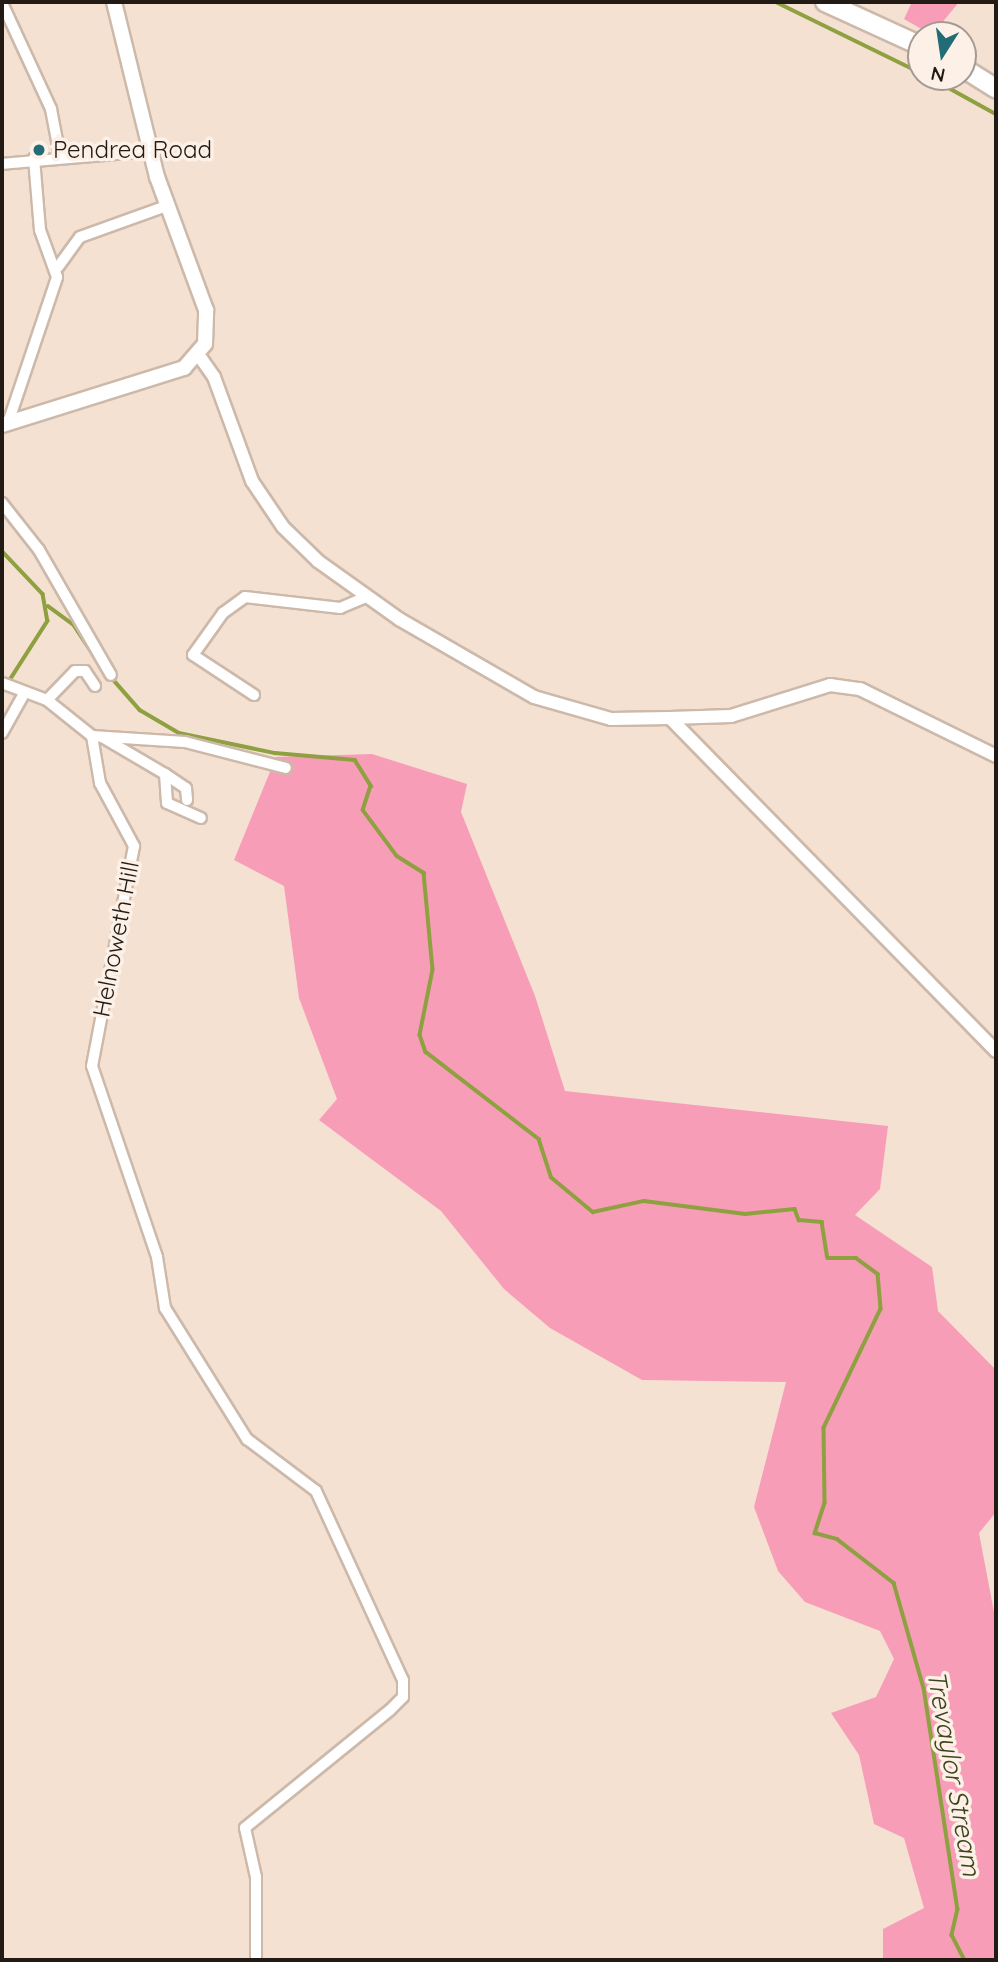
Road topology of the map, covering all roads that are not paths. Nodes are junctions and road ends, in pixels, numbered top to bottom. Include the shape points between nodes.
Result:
1 (114, 2) edge
2 (825, 2) edge
3 (4, 3) edge
4 (907, 40) edge
5 (977, 77) edge
6 (996, 89) edge
7 (152, 150) junction
8 (60, 156) junction
9 (34, 158) junction
10 (2, 163) edge
11 (166, 206) junction
12 (58, 267) junction
13 (200, 357) junction
14 (5, 424) edge
15 (2, 503) edge
16 (366, 597) junction
17 (111, 675) dead end
18 (2, 683) edge
19 (95, 686) dead end
20 (20, 690) junction
21 (254, 695) dead end
22 (47, 700) junction
23 (670, 718) junction
24 (2, 733) edge
25 (97, 737) junction
26 (996, 756) edge
27 (286, 768) dead end
28 (165, 774) junction
29 (187, 800) dead end
30 (201, 818) dead end
31 (996, 1051) edge
32 (256, 1960) edge

1 - 7 main road
2 - 4 highway
3 - 8 street via 51,109
5 - 6 highway
7 - 8 street
7 - 11 main road
8 - 9 street
9 - 10 street
9 - 12 street via 40,230
11 - 12 street via 80,237
11 - 13 main road via 206,310
12 - 14 street
13 - 14 main road via 150,380
13 - 16 street via 214,377 262,497 309,552
15 - 17 street via 39,550
16 - 21 street via 340,608 245,597 223,613 193,655
16 - 23 street via 534,697 611,719
18 - 20 street
19 - 22 street via 85,671 75,671
20 - 22 street
20 - 24 street
22 - 25 street
23 - 26 street via 731,716 830,685 860,689
23 - 31 street
25 - 27 street via 185,742
25 - 28 street
25 - 32 street, Helnoweth Hill via 100,783 134,846 92,1066 157,1257 171,1322 247,1439 316,1491 403,1680 403,1697 390,1710 245,1828 256,1877
28 - 29 street via 186,788
28 - 30 street via 167,803

